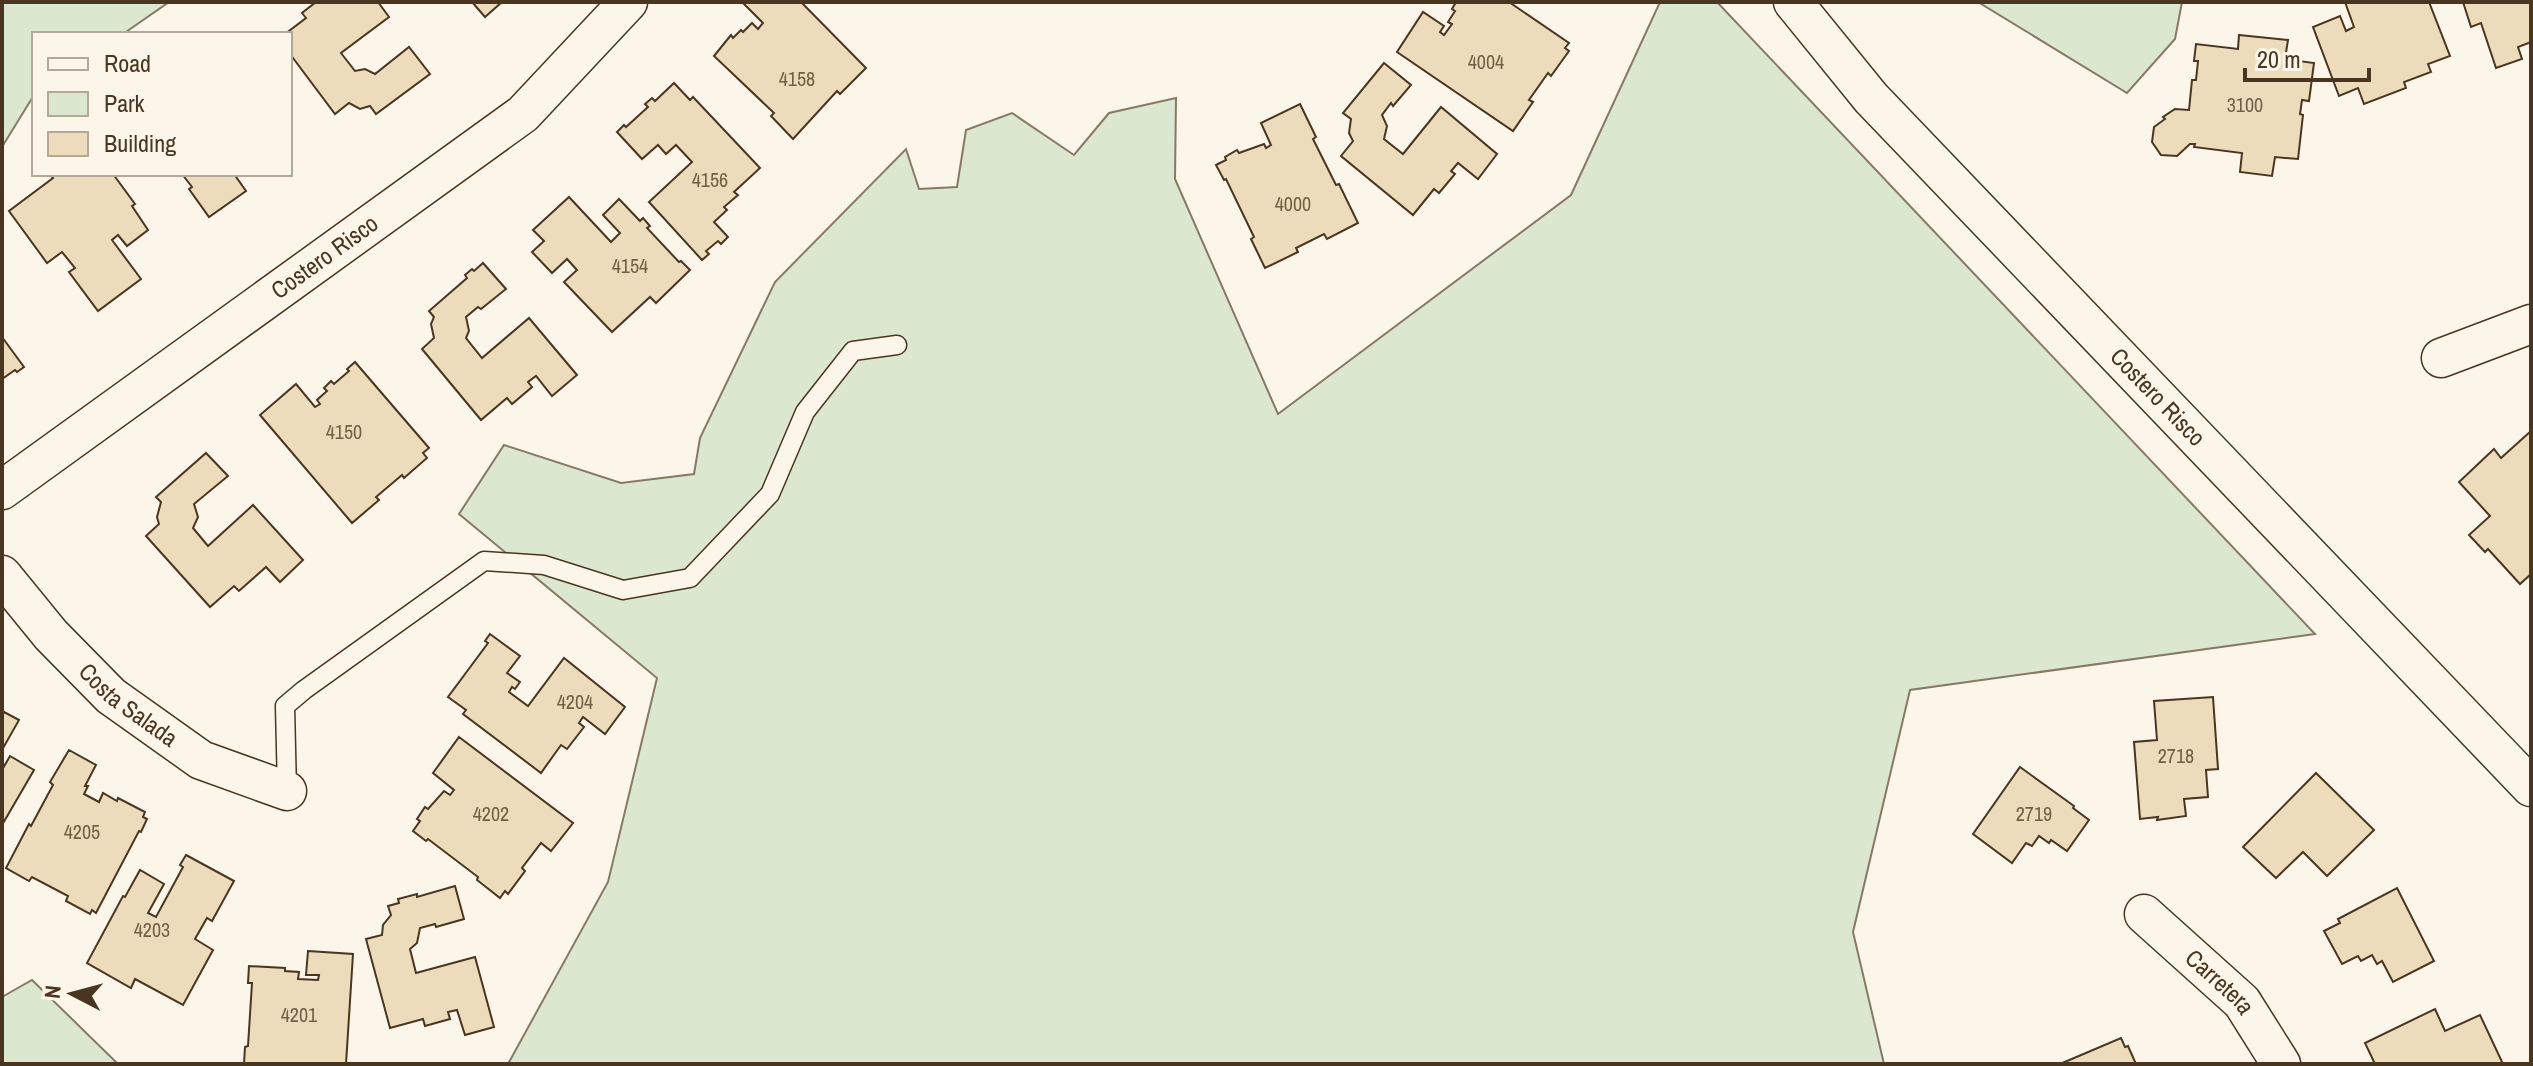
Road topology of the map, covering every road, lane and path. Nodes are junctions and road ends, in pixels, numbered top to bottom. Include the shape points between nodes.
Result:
1 (628, 2) edge
2 (1793, 2) edge
3 (2531, 324) edge
4 (897, 345) dead end
5 (2441, 358) dead end
6 (2, 490) edge
7 (2, 575) edge
8 (2531, 787) edge
9 (287, 791) joint
10 (2144, 914) dead end
11 (2281, 1064) edge

1 - 6 street, Costero Risco via 523,114
2 - 8 street, Costero Risco via 1871,98
3 - 5 street
4 - 9 lane via 853,351 805,412 770,494 690,578 623,590 544,565 484,561 304,690 285,706
7 - 9 street, Costa Salada via 111,696 201,760
10 - 11 street, Carretera via 2242,1002

